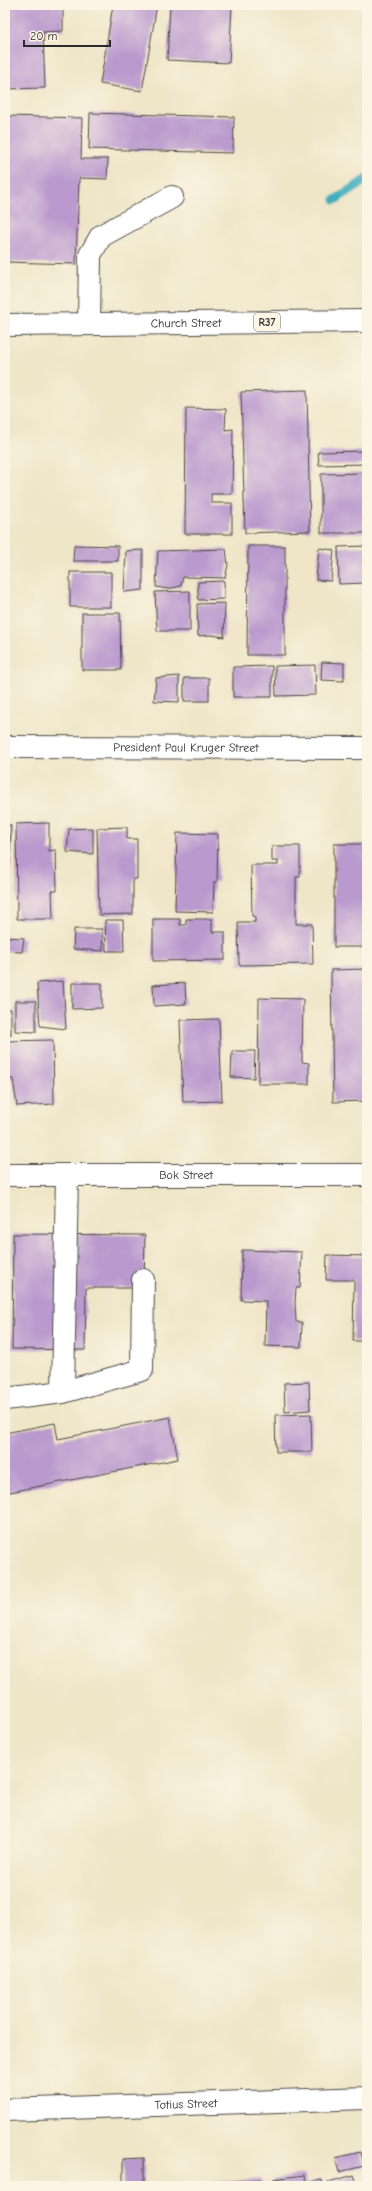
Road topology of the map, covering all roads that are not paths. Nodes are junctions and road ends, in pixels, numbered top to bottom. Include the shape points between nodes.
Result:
1 (172, 198) dead end
2 (367, 321) edge
3 (89, 324) junction
4 (5, 325) edge
5 (5, 747) edge
6 (367, 748) edge
7 (5, 1175) edge
8 (67, 1175) junction
9 (367, 1175) edge
10 (143, 1280) dead end
11 (63, 1392) junction
12 (5, 1399) edge
13 (367, 2098) edge
14 (5, 2110) edge

1 - 3 street via 101,236 90,255
2 - 3 street, Church Street / R37
3 - 4 street, Church Street / R37
5 - 6 street, President Paul Kruger Street
7 - 8 street, Bok Street
8 - 9 street, Bok Street
8 - 11 street
10 - 11 street via 142,1370
11 - 12 street
13 - 14 street, Totius Street

